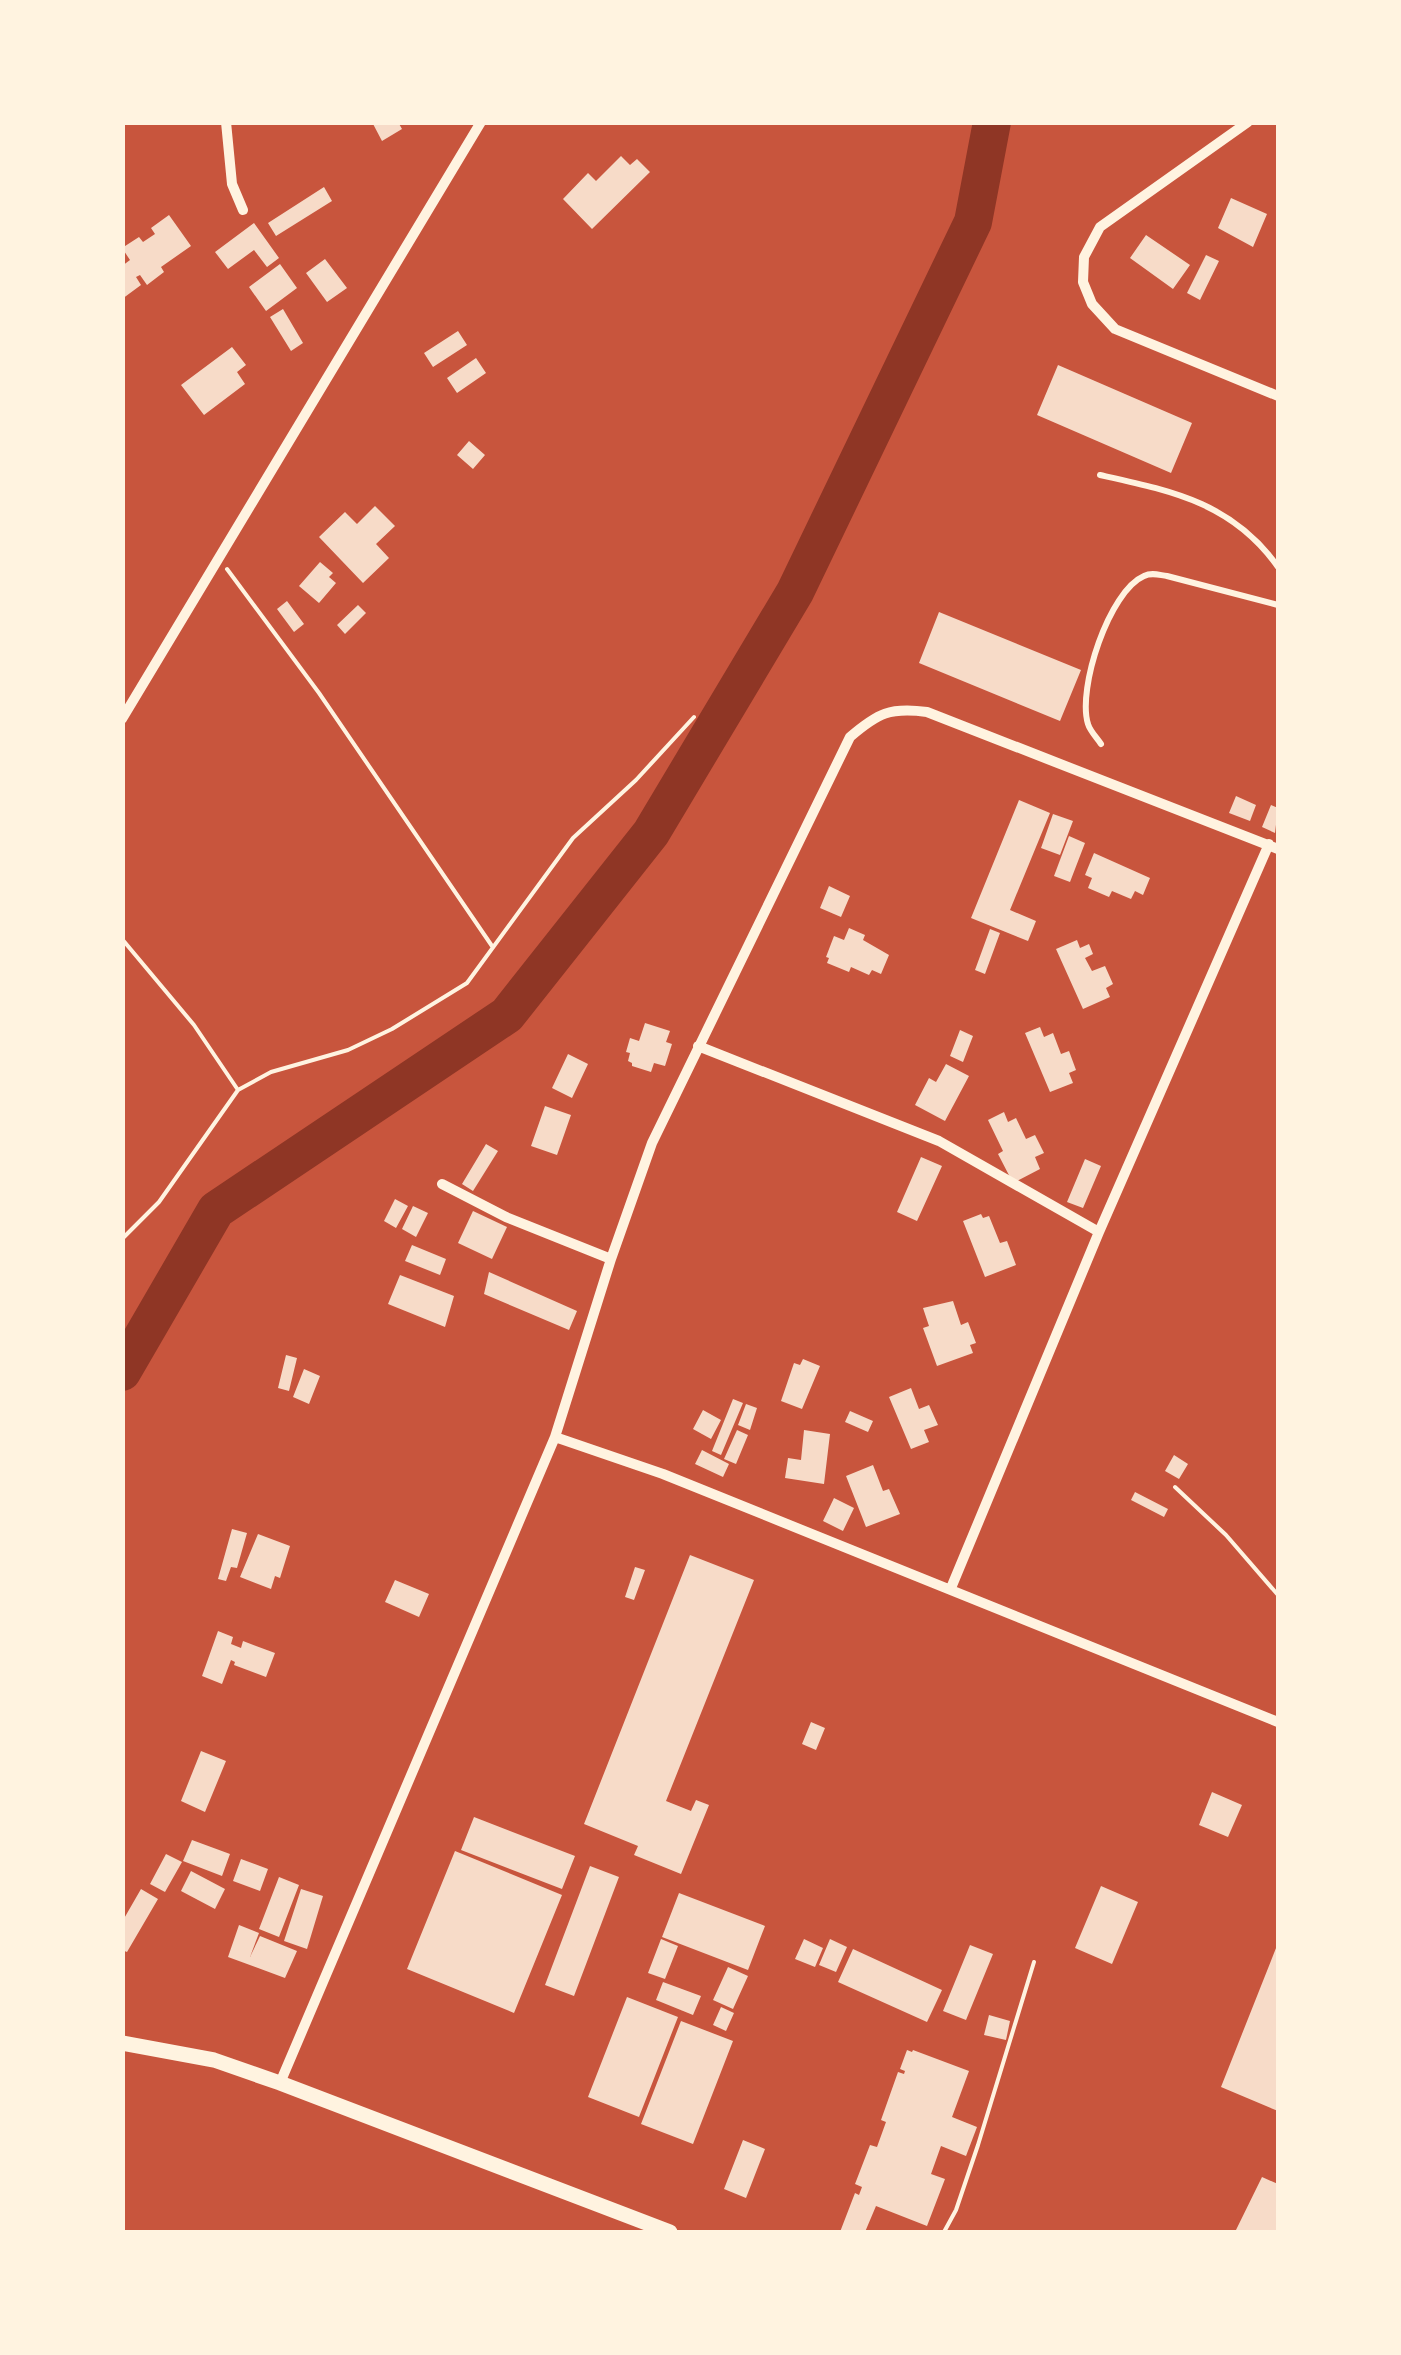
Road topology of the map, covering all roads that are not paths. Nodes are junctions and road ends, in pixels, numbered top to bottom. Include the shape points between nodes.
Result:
1 (226, 122) edge
2 (481, 122) edge
3 (1248, 122) edge
4 (243, 210) dead end
5 (1278, 396) edge
6 (1100, 474) dead end
7 (1278, 567) edge
8 (1278, 605) edge
9 (122, 718) edge
10 (1101, 744) dead end
11 (1274, 846) edge
12 (698, 1046) junction
13 (442, 1184) dead end
14 (1098, 1232) junction
15 (610, 1259) junction
16 (555, 1437) junction
17 (951, 1588) junction
18 (1278, 1722) edge
19 (122, 2043) edge
20 (280, 2083) junction
21 (670, 2232) edge

1 - 4 street via 232,184
2 - 9 street
3 - 5 street via 1100,227 1084,257 1082,282 1115,328
6 - 7 lane via 1171,490 1233,518
8 - 10 lane via 1167,576 1140,577 1101,637 1086,687 1088,725
11 - 12 street via 927,712 898,708 850,737
11 - 14 street
12 - 14 street via 938,1141
12 - 15 street via 652,1143
13 - 15 street
14 - 17 street
15 - 16 street
16 - 17 street
16 - 20 street
17 - 18 street
19 - 20 street via 214,2060
20 - 21 street

